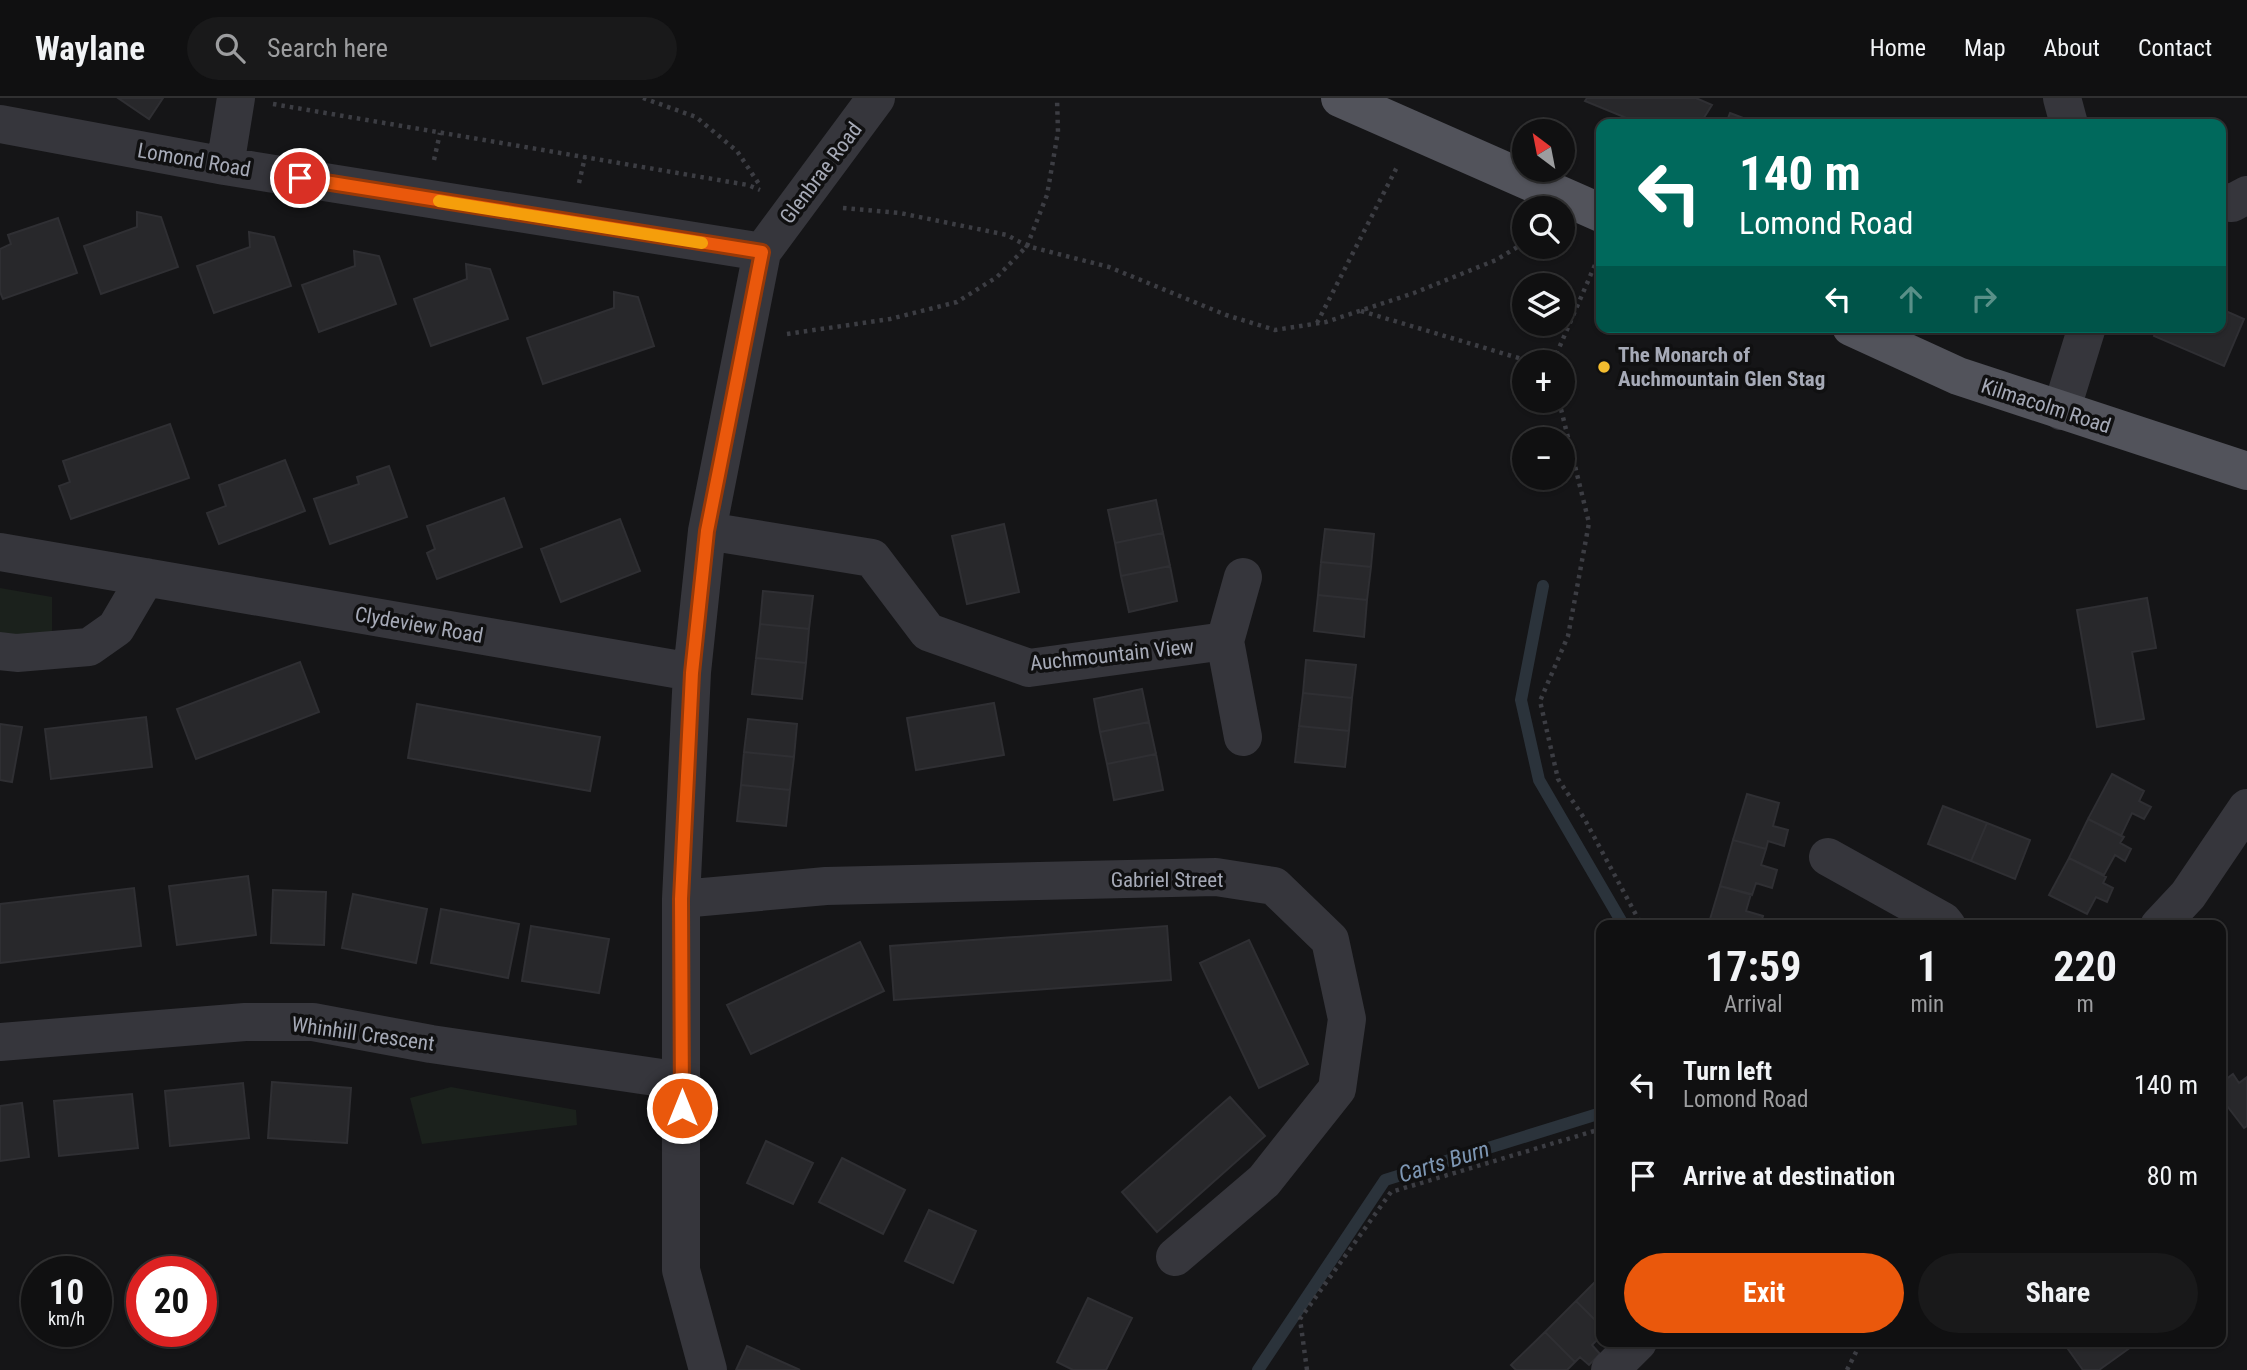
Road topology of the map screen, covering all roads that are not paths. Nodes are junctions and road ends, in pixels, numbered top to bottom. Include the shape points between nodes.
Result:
1 (876, 98) edge
2 (1340, 98) edge
3 (2062, 98) edge
4 (251, 100) edge
5 (1403, 117) edge
6 (2068, 119) edge
7 (0, 124) edge
8 (225, 166) junction
9 (2247, 195) edge
10 (2226, 202) edge
11 (1596, 211) edge
12 (762, 252) junction
13 (1864, 333) edge
14 (2085, 333) edge
15 (2061, 411) junction
16 (2247, 471) edge
17 (707, 531) junction
18 (0, 552) edge
19 (1243, 577) dead end
20 (146, 578) junction
21 (1225, 641) junction
22 (0, 651) edge
23 (692, 673) junction
24 (1243, 737) dead end
25 (2247, 808) edge
26 (1828, 857) dead end
27 (681, 899) junction
28 (1943, 920) edge
29 (2165, 920) edge
30 (0, 1042) edge
31 (682, 1081) junction
32 (1175, 1257) dead end
33 (1633, 1347) edge
34 (708, 1370) edge
35 (1610, 1370) edge

1 - 12 street, Glenbrae Road
2 - 5 main road
3 - 6 street
4 - 8 street
5 - 11 main road
7 - 8 street, Lomond Road
8 - 12 street, Lomond Road
9 - 10 street
12 - 17 street, Glenbrae Road
13 - 15 main road, Kilmacolm Road via 1958,376
14 - 15 street
15 - 16 main road, Kilmacolm Road
17 - 21 street, Auchmountain View via 872,558 929,632 1029,668
17 - 23 street, Glenbrae Road
18 - 20 street, Clydeview Road
19 - 21 street, Auchmountain View
20 - 22 street via 116,628 89,647
20 - 23 street, Clydeview Road
21 - 24 street, Auchmountain View
23 - 27 street, Glenbrae Road
25 - 29 street via 2188,895
26 - 28 street
27 - 31 street, Glenbrae Road
27 - 32 street, Gabriel Street via 826,886 1216,877 1274,886 1329,940 1347,1019 1336,1089 1264,1181
30 - 31 street, Whinhill Crescent via 244,1022 313,1022
31 - 34 street, Glenbrae Road via 681,1270
33 - 35 street

